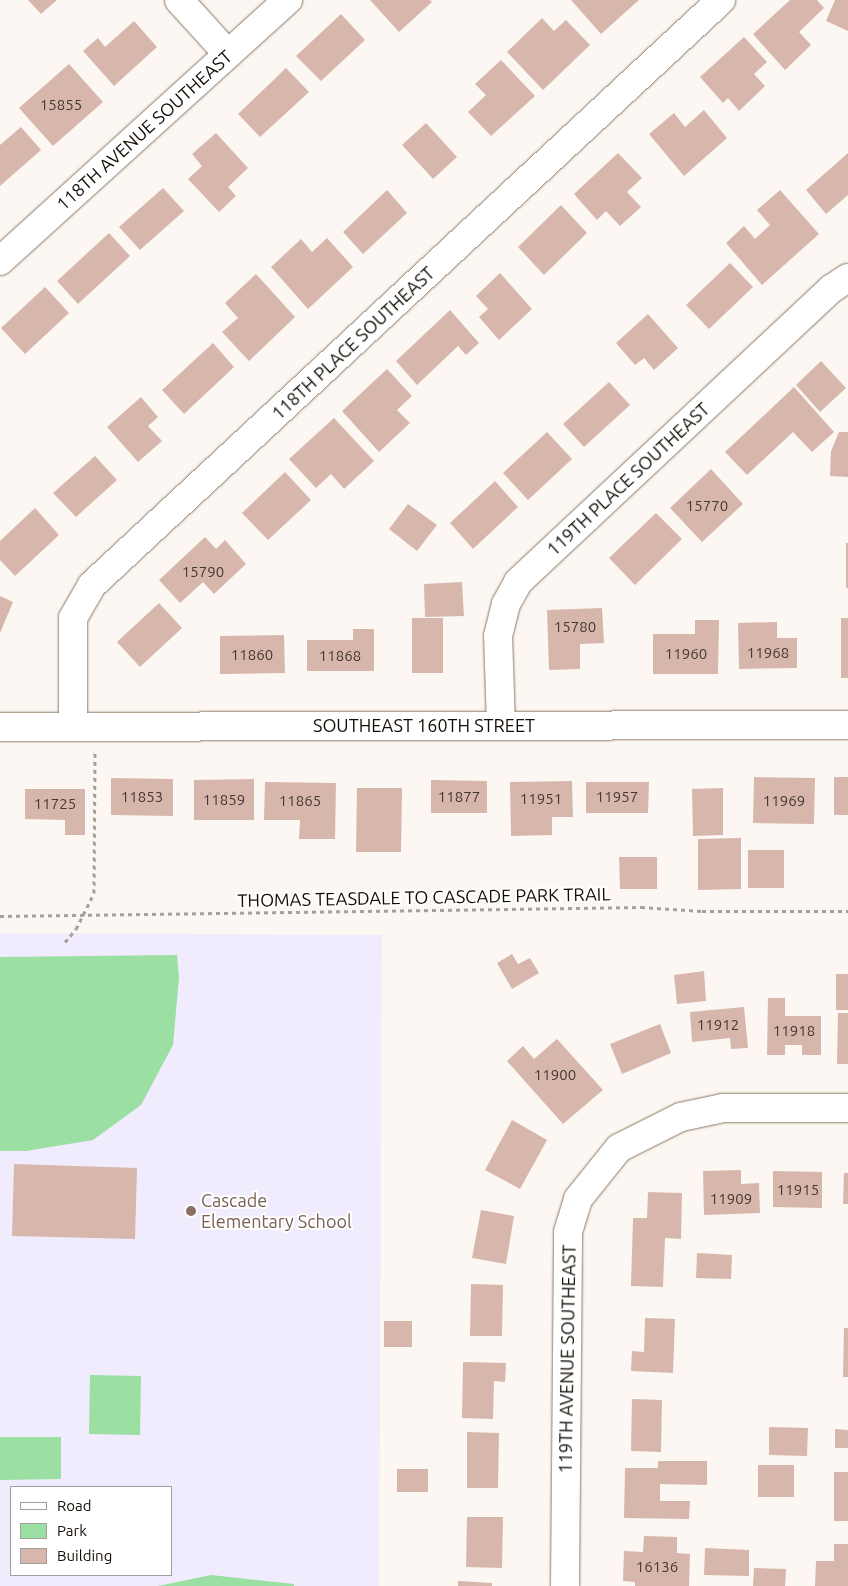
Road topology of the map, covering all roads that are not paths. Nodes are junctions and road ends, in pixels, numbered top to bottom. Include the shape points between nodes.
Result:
1 (179, 0) edge
2 (288, 0) edge
3 (721, 0) edge
4 (228, 54) junction
5 (0, 261) edge
6 (848, 278) edge
7 (501, 725) junction
8 (848, 725) edge
9 (0, 727) edge
10 (84, 727) junction
11 (848, 1108) edge
12 (565, 1586) edge

1 - 4 street
2 - 4 street, 118TH AVENUE SOUTHEAST
3 - 10 street, 118TH PLACE SOUTHEAST via 92,585 73,618
4 - 5 street, 118TH AVENUE SOUTHEAST
6 - 7 street, 119TH PLACE SOUTHEAST via 824,296 518,582 506,604 498,636
7 - 8 street, SOUTHEAST 160TH STREET
7 - 10 street, SOUTHEAST 160TH STREET
9 - 10 street, SOUTHEAST 160TH STREET
11 - 12 street, 119TH AVENUE SOUTHEAST via 723,1108 681,1117 619,1148 578,1199 568,1232

